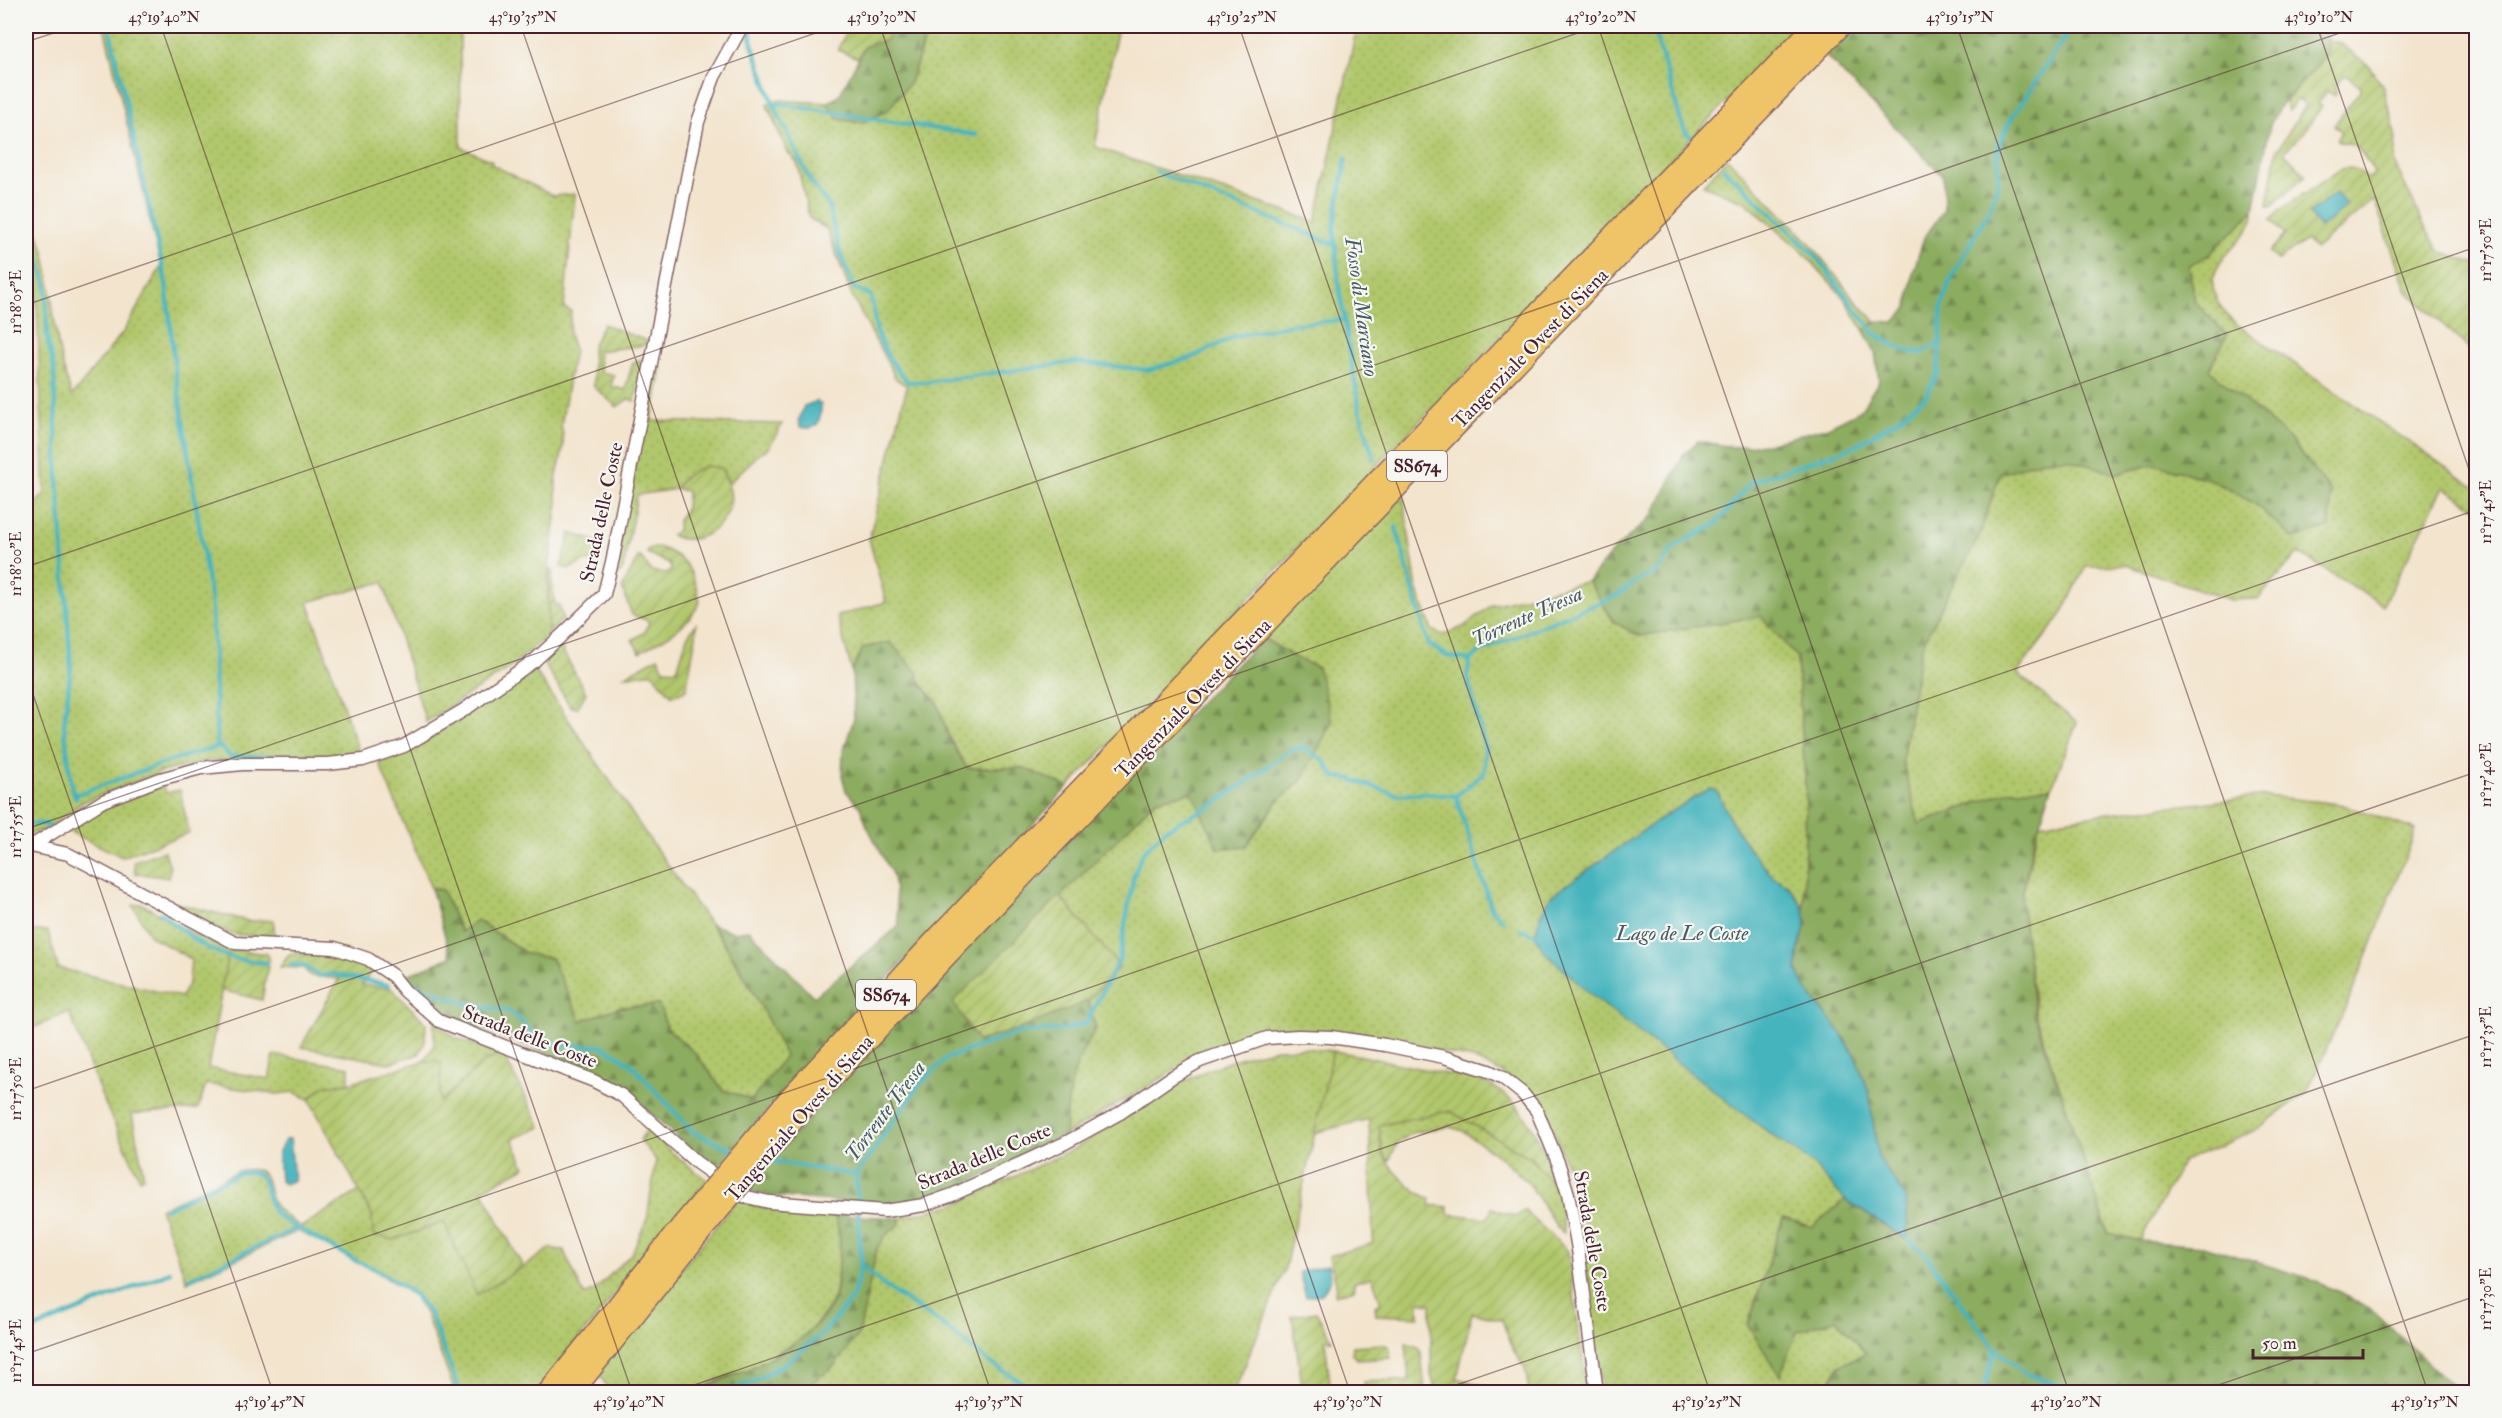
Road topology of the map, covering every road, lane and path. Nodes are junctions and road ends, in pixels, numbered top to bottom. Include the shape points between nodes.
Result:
1 (742, 26) edge
2 (1815, 26) edge
3 (1840, 26) edge
4 (29, 845) edge
5 (988, 899) junction
6 (689, 1231) junction
7 (549, 1392) edge
8 (572, 1392) edge
9 (1597, 1392) edge

1 - 4 street, Strada delle Coste via 711,85 698,122 604,594 512,676 464,710 389,753 328,764 201,768 103,801
2 - 5 highway, Tangenziale Ovest di Siena / SS674
3 - 5 highway, Tangenziale Ovest di Siena / SS674
4 - 9 street, Strada delle Coste via 68,854 235,943 335,948 368,959 393,976 440,1021 621,1095 697,1163 743,1196 769,1202 885,1211 924,1205 1065,1143 1200,1061 1267,1038 1298,1035 1385,1044 1489,1071 1523,1094 1537,1111 1549,1137 1568,1194
5 - 6 highway, Tangenziale Ovest di Siena / SS674, bridge
6 - 7 highway, Tangenziale Ovest di Siena / SS674
6 - 8 highway, Tangenziale Ovest di Siena / SS674

